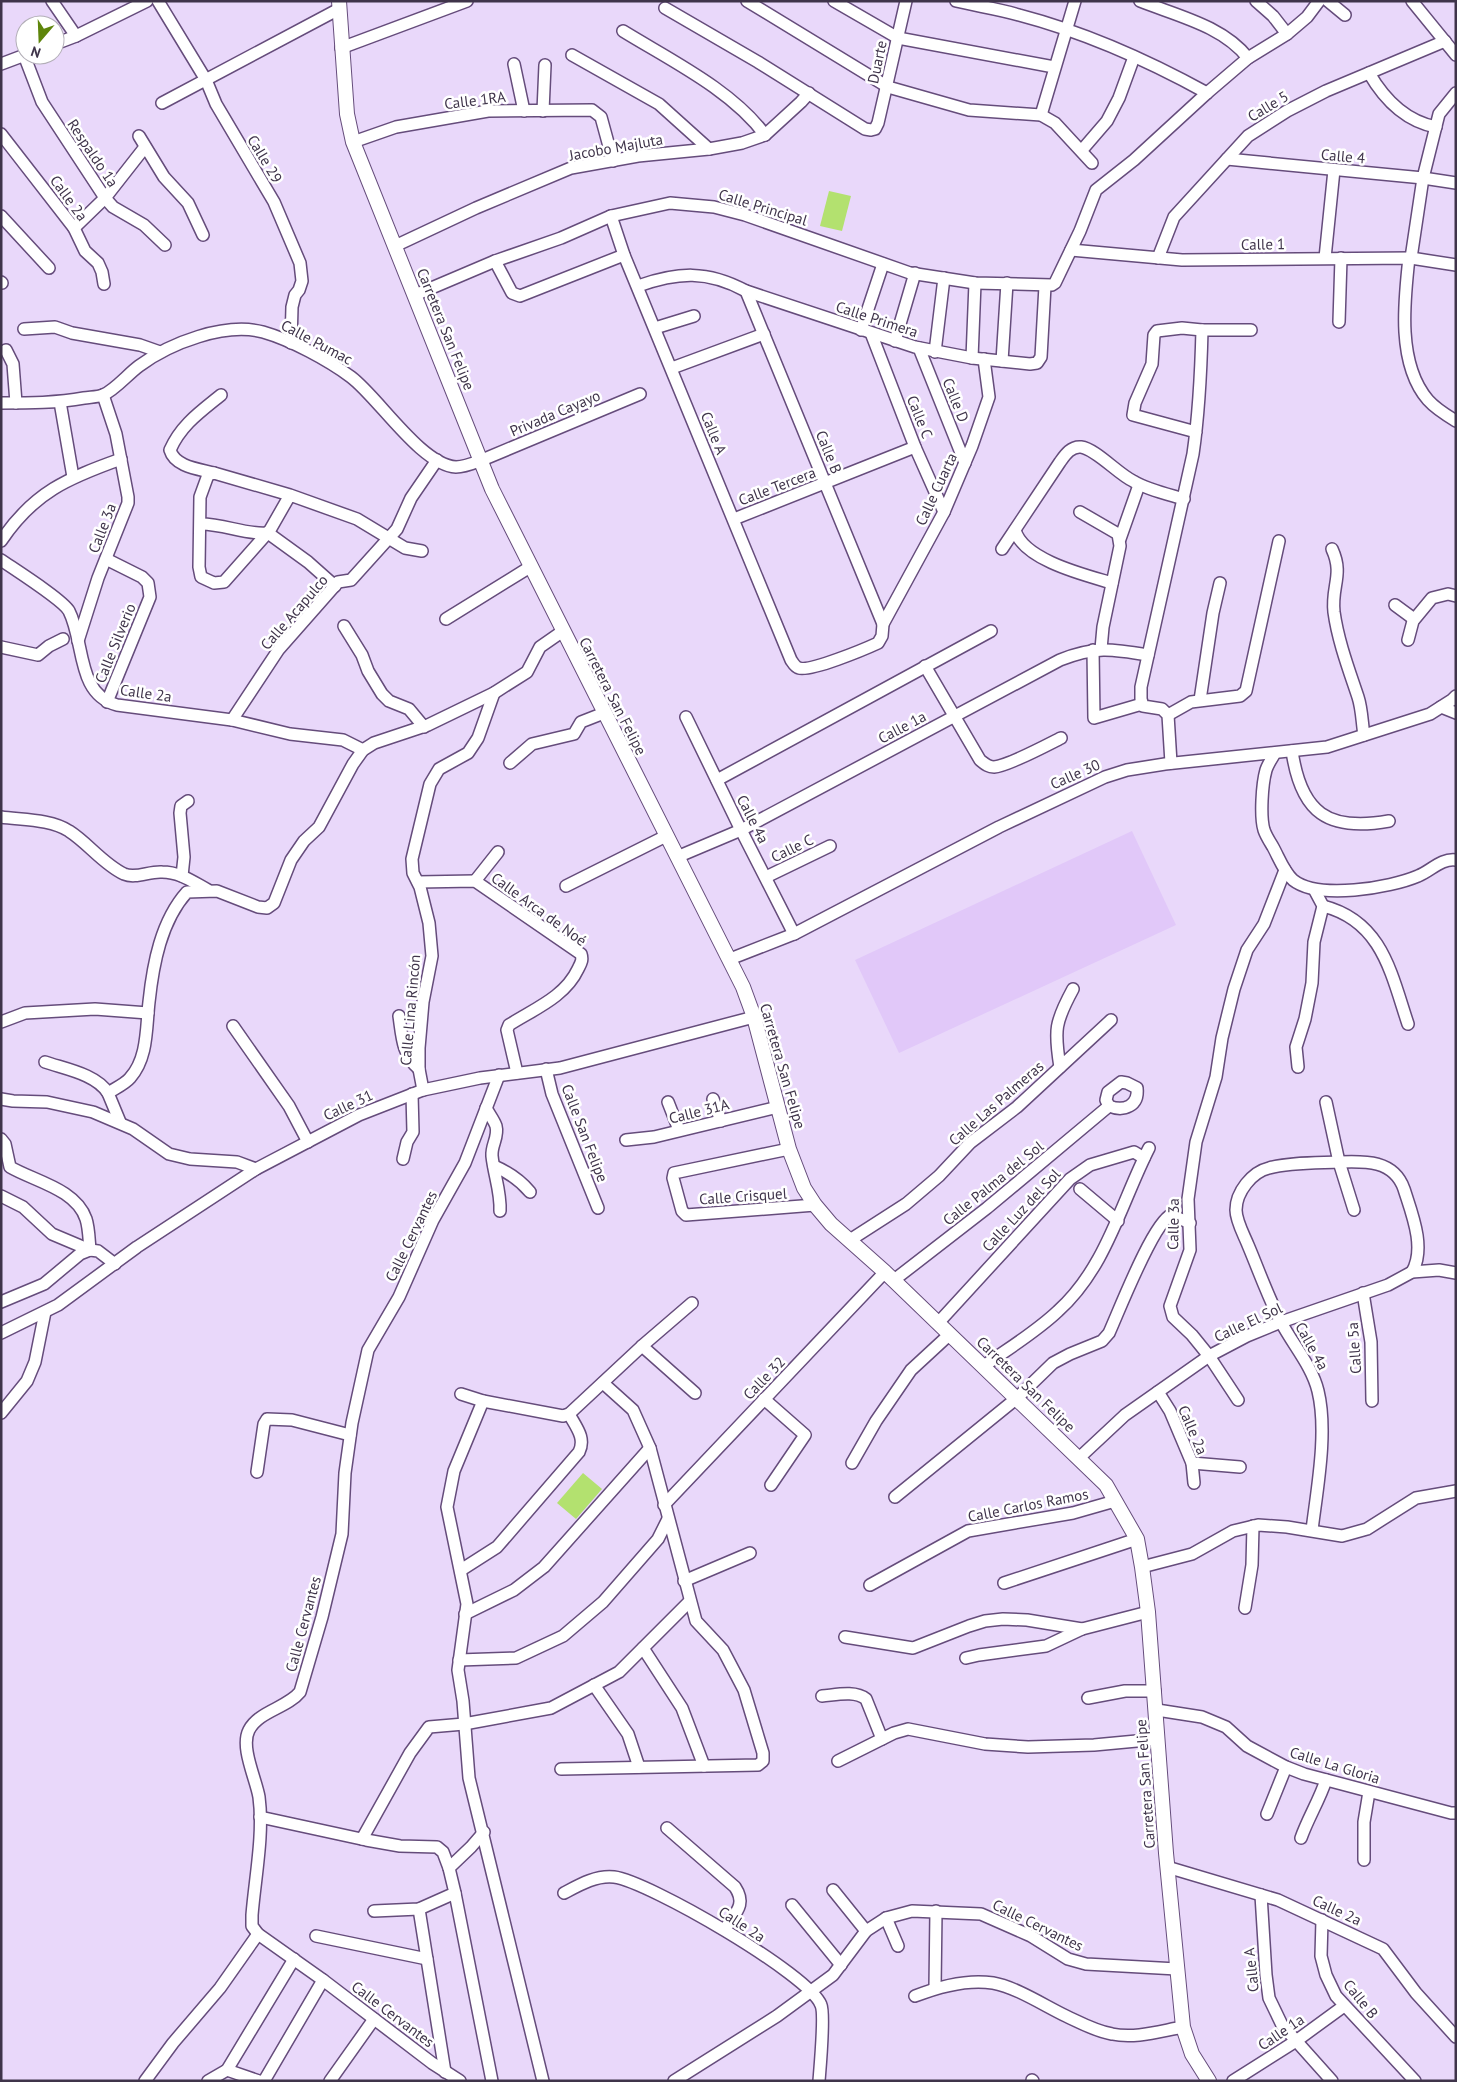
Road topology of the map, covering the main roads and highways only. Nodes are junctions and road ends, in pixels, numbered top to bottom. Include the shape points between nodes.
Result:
1 (339, 5) edge
2 (1209, 2081) edge

1 - 2 main road, Carretera San Felipe via 347,114 353,142 492,488 743,987 789,1149 804,1188 831,1224 938,1322 1106,1485 1137,1539 1148,1612 1183,2027 1192,2054

